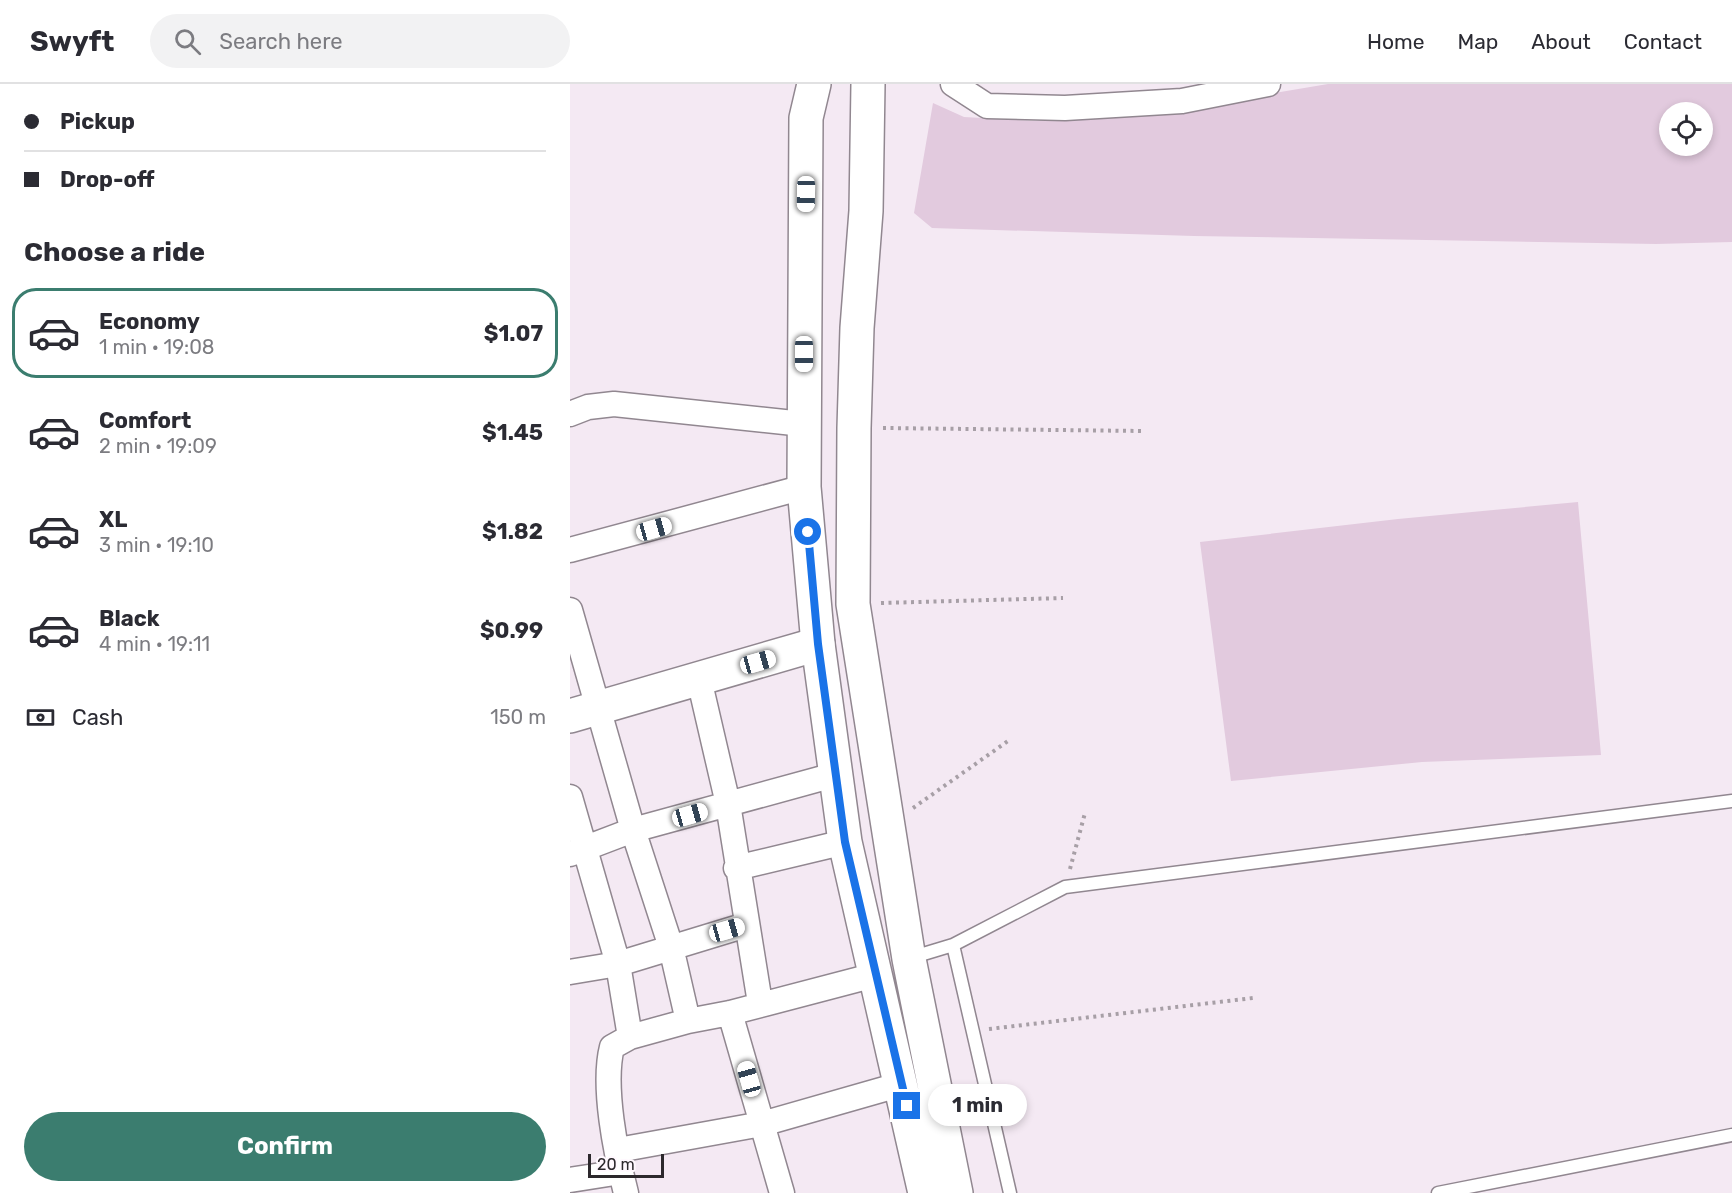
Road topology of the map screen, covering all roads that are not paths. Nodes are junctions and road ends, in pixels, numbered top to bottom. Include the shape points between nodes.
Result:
1 (814, 84) edge
2 (868, 84) edge
3 (952, 84) edge
4 (1268, 84) edge
5 (570, 414) edge
6 (803, 424) junction
7 (804, 487) junction
8 (570, 550) edge
9 (570, 610) edge
10 (818, 644) junction
11 (699, 679) junction
12 (585, 711) edge
13 (834, 776) junction
14 (570, 797) edge
15 (1732, 801) edge
16 (728, 804) junction
17 (633, 830) junction
18 (845, 842) junction
19 (577, 851) edge
20 (736, 868) junction
21 (746, 925) junction
22 (953, 945) junction
23 (670, 947) junction
24 (909, 958) junction
25 (618, 964) junction
26 (570, 972) edge
27 (875, 975) junction
28 (760, 1003) junction
29 (730, 1013) junction
30 (688, 1021) junction
31 (630, 1037) junction
32 (902, 1084) junction
33 (762, 1124) junction
34 (1732, 1135) edge
35 (622, 1172) edge
36 (570, 1180) edge
37 (782, 1193) edge
38 (925, 1193) edge
39 (956, 1193) edge
40 (1010, 1193) edge
41 (1438, 1193) edge

1 - 6 main road via 806,118
2 - 24 main road via 866,211 854,428 853,604
3 - 4 street via 987,106 1065,108 1182,101
5 - 6 street via 614,404
6 - 7 main road
7 - 8 street
7 - 10 main road
9 - 12 street
10 - 11 main road
10 - 13 main road
11 - 12 main road
11 - 16 street
12 - 17 street
13 - 16 street
13 - 18 main road
14 - 19 street
15 - 22 lane via 1065,887
16 - 17 street
16 - 20 street
17 - 19 street
17 - 23 street
18 - 20 street
18 - 27 main road
19 - 25 street
20 - 21 street
21 - 23 street
21 - 28 street
22 - 24 lane
22 - 40 lane
23 - 25 street
23 - 30 street
24 - 39 main road
25 - 26 street
25 - 31 street
27 - 28 street
27 - 32 main road
28 - 29 street
29 - 30 street
29 - 33 street
30 - 31 street
31 - 35 street via 612,1047 608,1064 609,1096
32 - 33 street
32 - 38 main road
33 - 35 street
33 - 37 street
34 - 41 lane
35 - 36 street

